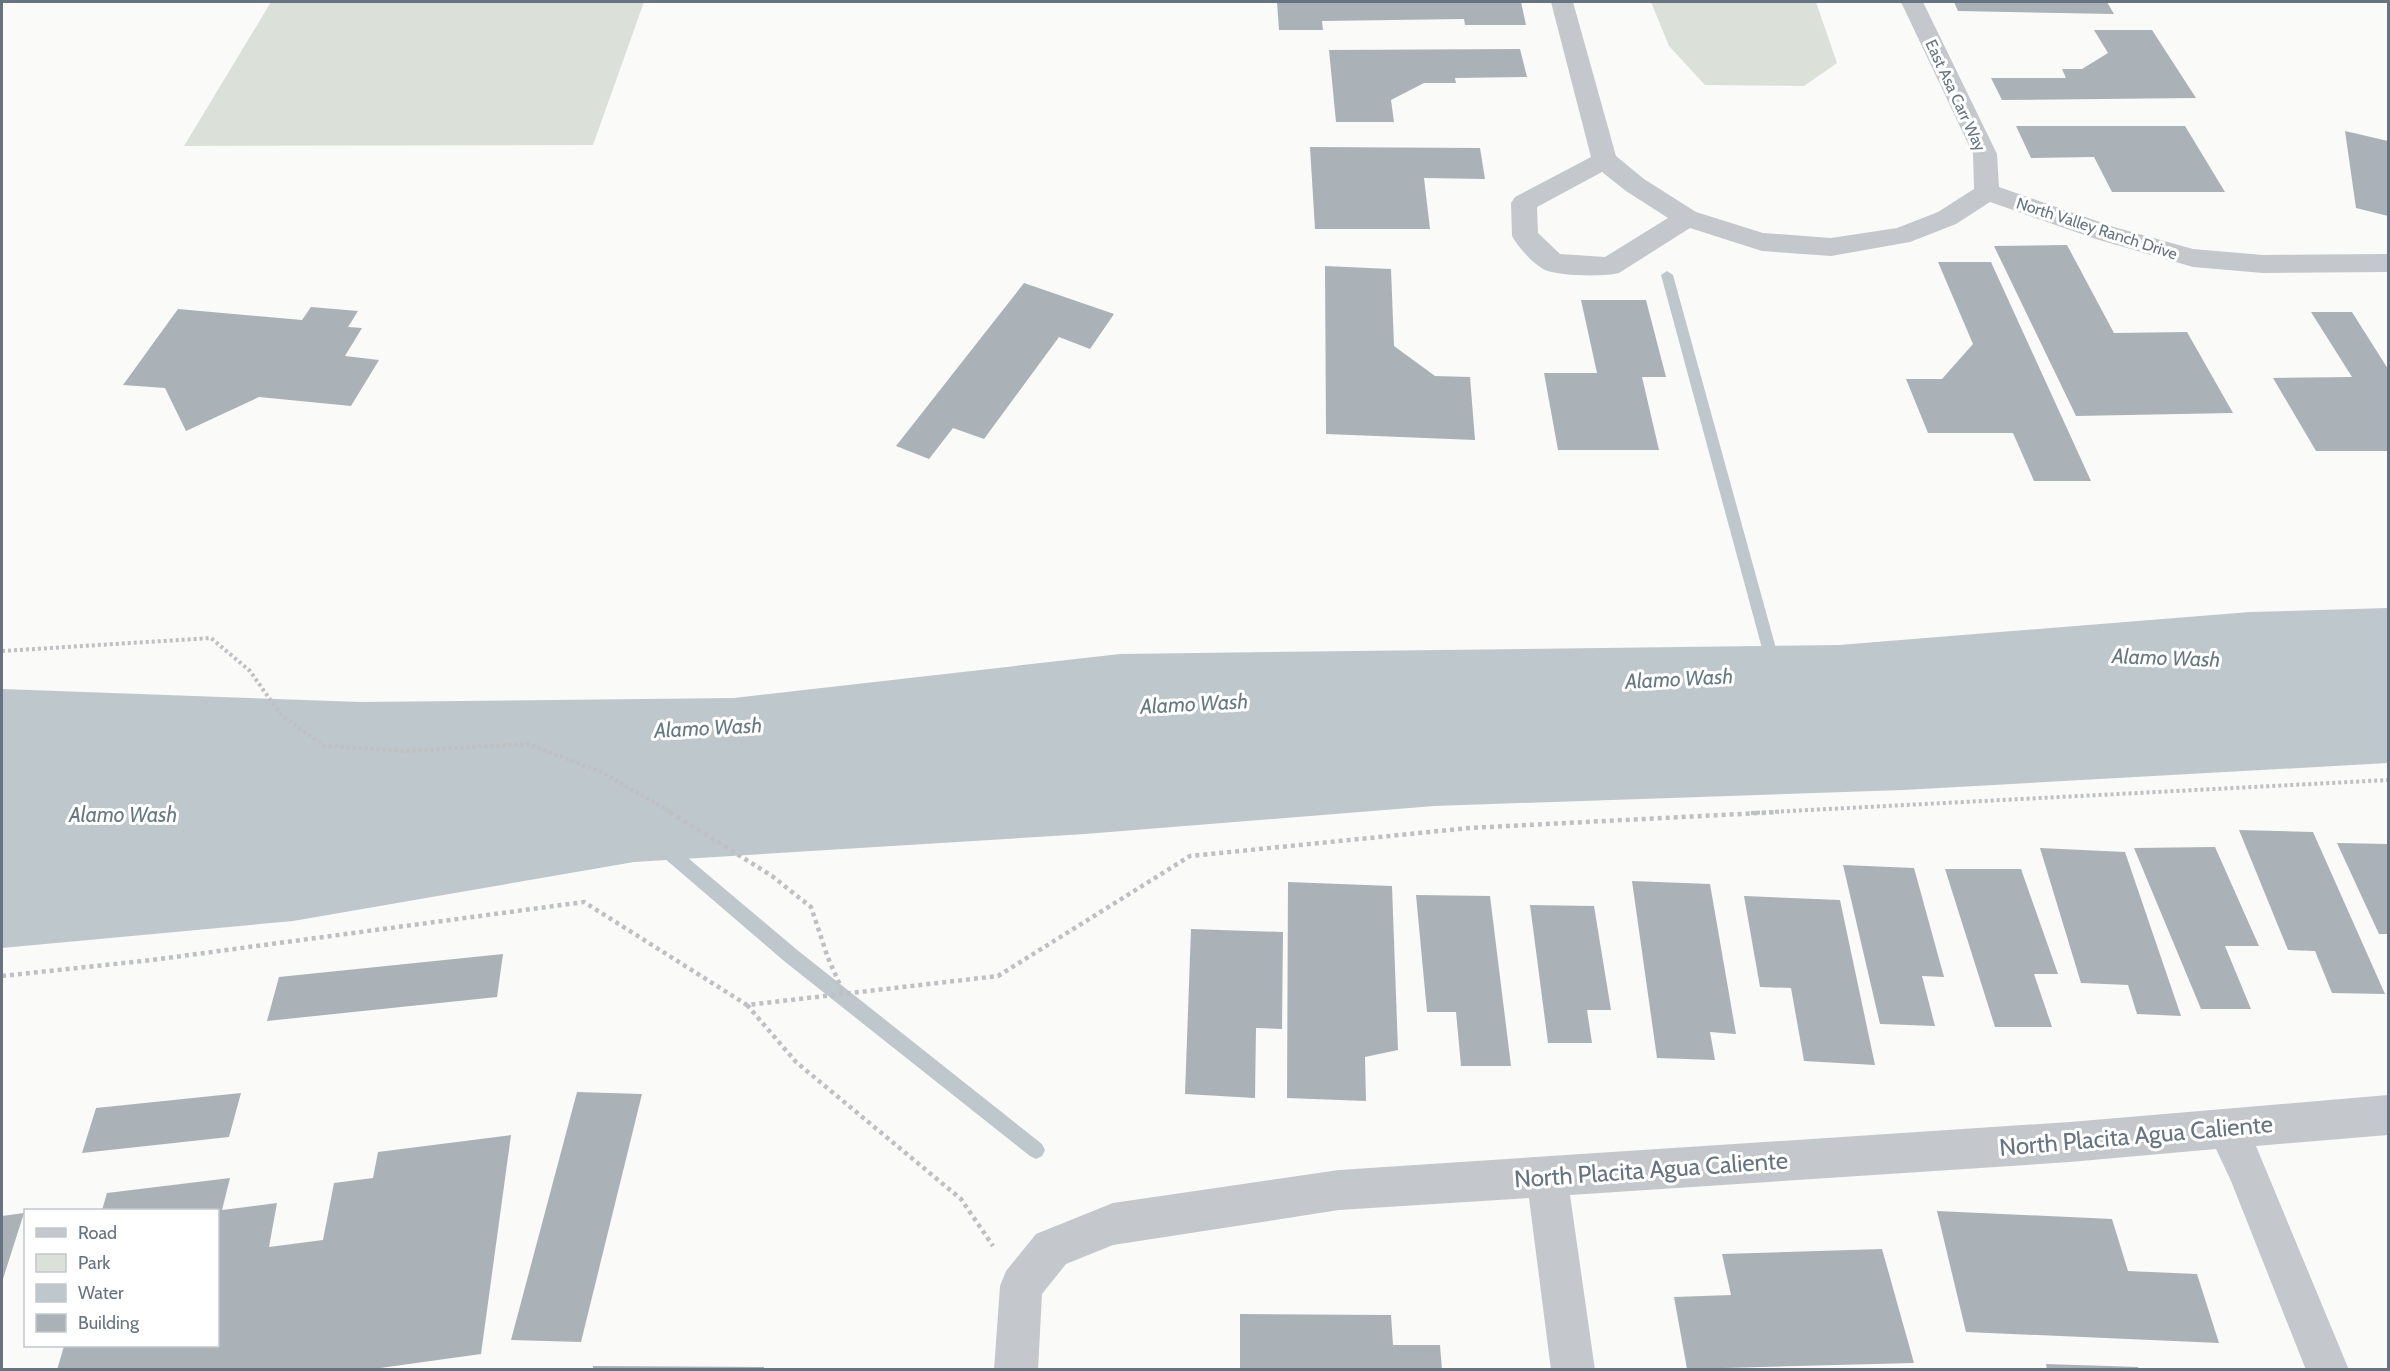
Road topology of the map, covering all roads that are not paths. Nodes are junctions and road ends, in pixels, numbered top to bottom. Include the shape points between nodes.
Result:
1 (1562, 2) edge
2 (1912, 2) edge
3 (1604, 160) junction
4 (1987, 192) junction
5 (1687, 218) junction
6 (2388, 263) edge
7 (2388, 1115) edge
8 (2226, 1128) junction
9 (1547, 1177) junction
10 (1016, 1370) edge
11 (1573, 1370) edge
12 (2328, 1370) edge

1 - 3 street
2 - 4 street, East Asa Carr Way via 1985,154
3 - 5 street via 1635,186
3 - 5 street via 1524,203 1525,236 1553,263 1610,266
4 - 5 street via 1947,218 1902,236 1831,247 1762,242
4 - 6 street, North Valley Ranch Drive via 2105,233 2193,258 2263,264
7 - 8 street, North Placita Agua Caliente
8 - 9 street, North Placita Agua Caliente
8 - 12 street
9 - 10 street, North Placita Agua Caliente via 1339,1190 1113,1224 1051,1249 1021,1286
9 - 11 street

